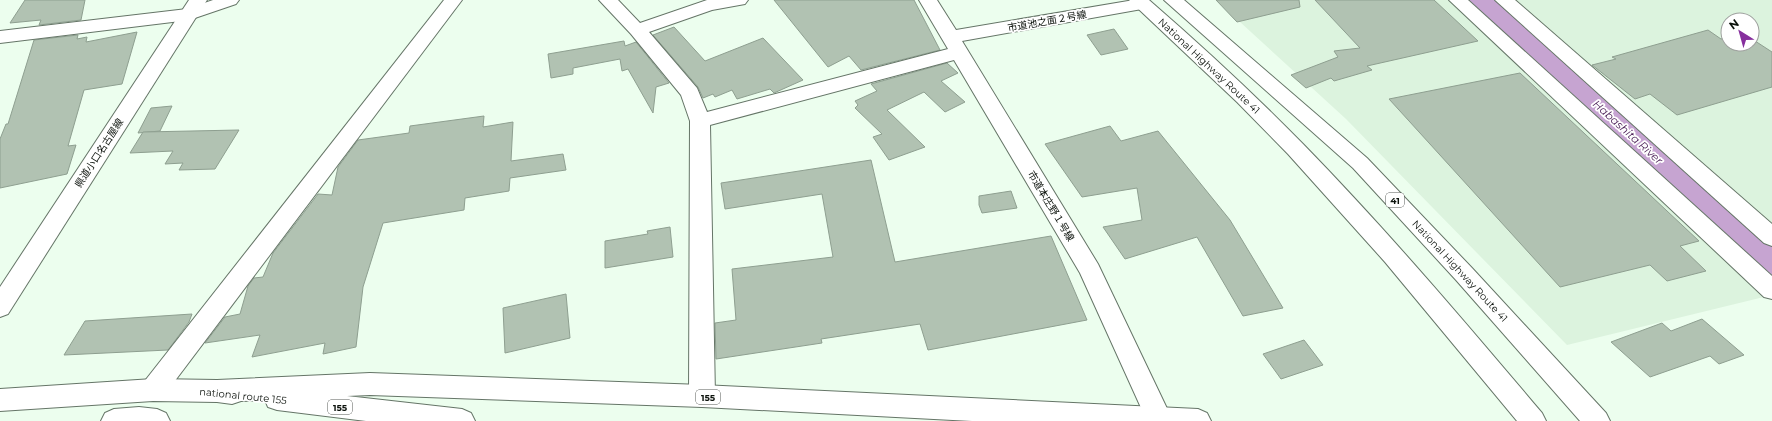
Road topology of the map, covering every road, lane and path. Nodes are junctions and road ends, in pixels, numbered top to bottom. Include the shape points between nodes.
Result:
1 (230, 0) edge
2 (453, 0) edge
3 (608, 0) edge
4 (739, 0) edge
5 (928, 0) edge
6 (1173, 0) edge
7 (1458, 0) edge
8 (1504, 0) edge
9 (1140, 2) edge
10 (193, 7) edge
11 (637, 30) junction
12 (0, 37) edge
13 (955, 44) junction
14 (700, 121) junction
15 (1772, 237) edge
16 (1772, 290) edge
17 (0, 307) edge
18 (153, 390) junction
19 (217, 391) junction
20 (702, 396) junction
21 (0, 400) edge
22 (1159, 419) junction
23 (114, 421) edge
24 (157, 421) edge
25 (462, 421) edge
26 (1198, 421) edge
27 (1533, 421) edge
28 (1597, 421) edge

1 - 10 main road
2 - 18 main road
3 - 11 main road
4 - 11 main road via 709,5
5 - 13 main road, 市道本庄野１号線
6 - 28 main road, National Highway Route 41 / 41 via 1360,163
7 - 16 main road
8 - 15 main road
9 - 13 main road, 市道池之面２号線
9 - 27 main road, National Highway Route 41 via 1249,101 1294,148 1438,306
10 - 12 main road
10 - 17 main road, 県道小口名古屋線
11 - 14 main road via 690,94
13 - 14 main road, 市道池之面２号線
13 - 22 main road, 市道本庄野１号線 via 1090,270
14 - 20 main road
18 - 19 main road, national route 155 / 155
18 - 21 main road, national route 155 / 155
19 - 20 main road, 155 via 370,384
19 - 25 main road, national route 155 / 155
20 - 22 main road, 155
22 - 26 main road, 155
23 - 24 main road

